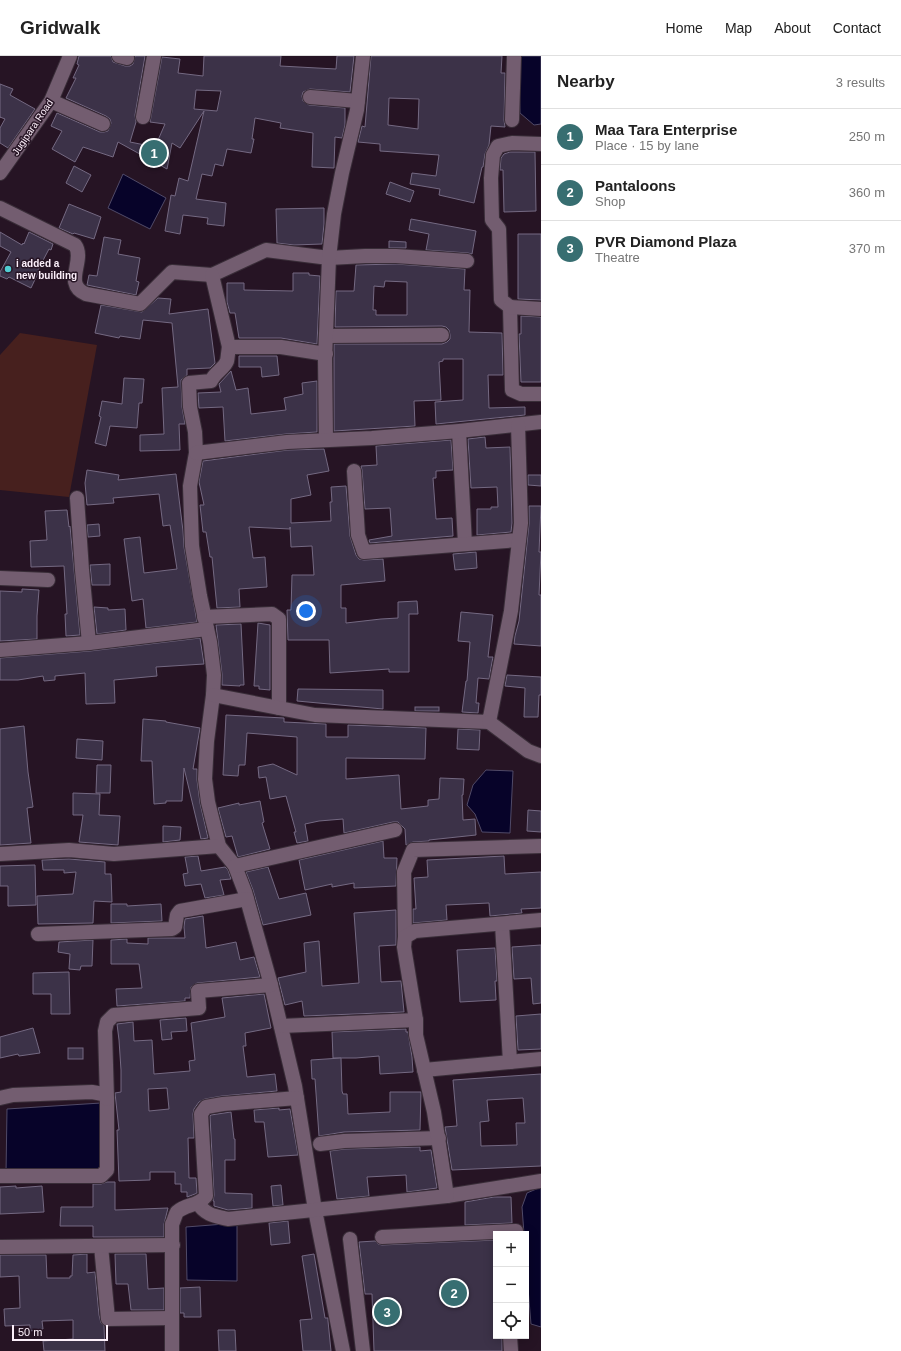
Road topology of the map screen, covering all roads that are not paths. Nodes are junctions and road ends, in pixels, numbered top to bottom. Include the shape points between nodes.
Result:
1 (70, 56) edge
2 (154, 56) edge
3 (363, 56) edge
4 (514, 56) edge
5 (310, 97) dead end
6 (51, 101) junction
7 (358, 101) junction
8 (143, 117) dead end
9 (512, 120) dead end
10 (103, 124) dead end
11 (541, 144) edge
12 (0, 173) edge
13 (0, 208) edge
14 (330, 258) junction
15 (467, 261) dead end
16 (212, 275) junction
17 (510, 307) junction
18 (541, 309) edge
19 (442, 335) dead end
20 (326, 336) junction
21 (229, 347) junction
22 (326, 354) junction
23 (541, 394) edge
24 (541, 422) edge
25 (518, 425) junction
26 (459, 431) junction
27 (326, 440) junction
28 (196, 453) junction
29 (354, 471) dead end
30 (77, 498) dead end
31 (519, 540) junction
32 (465, 544) junction
33 (0, 578) edge
34 (48, 580) dead end
35 (206, 623) junction
36 (89, 643) junction
37 (0, 650) edge
38 (213, 695) junction
39 (279, 708) junction
40 (489, 722) junction
41 (541, 756) edge
42 (395, 830) dead end
43 (219, 846) junction
44 (541, 846) edge
45 (0, 854) edge
46 (235, 866) junction
47 (247, 899) junction
48 (541, 920) edge
49 (502, 924) junction
50 (38, 934) dead end
51 (405, 937) junction
52 (272, 985) junction
53 (416, 1020) junction
54 (281, 1026) junction
55 (541, 1059) edge
56 (510, 1062) junction
57 (424, 1070) junction
58 (0, 1098) edge
59 (297, 1098) junction
60 (107, 1099) junction
61 (439, 1138) junction
62 (320, 1144) dead end
63 (0, 1176) edge
64 (541, 1181) edge
65 (446, 1196) junction
66 (198, 1204) junction
67 (315, 1210) junction
68 (493, 1232) edge
69 (382, 1237) dead end
70 (350, 1239) dead end
71 (173, 1245) junction
72 (101, 1246) junction
73 (0, 1247) edge
74 (172, 1318) junction
75 (510, 1339) edge
76 (172, 1351) edge
77 (343, 1351) edge
78 (363, 1351) edge
79 (511, 1351) edge

1 - 6 street, Jugipara Road
2 - 8 street
3 - 7 street
4 - 9 street
5 - 7 street
6 - 10 street
6 - 12 street, Jugipara Road
7 - 14 street via 334,214
11 - 17 street via 502,144 492,155 492,220 499,229 501,300
13 - 16 street via 78,248 76,286 86,294 140,304 172,272
14 - 15 street via 396,256
14 - 16 street via 266,250
14 - 20 street
16 - 21 street
17 - 18 street
17 - 23 street via 512,390 521,394
19 - 20 street
20 - 22 street
21 - 22 street via 281,346
21 - 28 street via 227,361 210,381 189,383
22 - 27 street
24 - 25 street
25 - 26 street
25 - 31 street via 521,523
26 - 27 street
26 - 32 street
27 - 28 street
28 - 35 street via 190,486 192,546
29 - 32 street via 358,535 364,552
30 - 36 street
31 - 32 street
31 - 40 street via 511,611
33 - 34 street
35 - 36 street
35 - 38 street via 214,675
35 - 39 street via 272,614 279,619
36 - 37 street
38 - 39 street
38 - 43 street via 205,779
39 - 40 street via 315,715
40 - 41 street via 528,751
42 - 46 street
43 - 45 street via 114,854 69,850
43 - 46 street
44 - 51 street via 413,850 404,872
46 - 47 street
47 - 50 street via 180,911 172,929
47 - 52 street
48 - 49 street
49 - 51 street via 415,931
49 - 56 street
51 - 53 street via 404,947
52 - 54 street
52 - 60 street via 198,990 199,1008 114,1015 107,1022 105,1031
53 - 54 street
53 - 57 street via 416,1035
54 - 59 street
55 - 56 street
56 - 57 street
57 - 61 street
58 - 60 street via 13,1095 92,1092 103,1094
59 - 66 street via 206,1107 201,1114 206,1196
59 - 67 street
60 - 63 street via 107,1170 104,1174
61 - 62 street via 344,1140
61 - 65 street
64 - 65 street
65 - 67 street
66 - 67 street via 208,1215 228,1219
66 - 71 street via 186,1206 176,1213 172,1224
67 - 77 street
68 - 69 street
70 - 78 street
71 - 72 street
71 - 74 street
72 - 73 street
72 - 74 street via 108,1319
74 - 76 street
75 - 79 street

